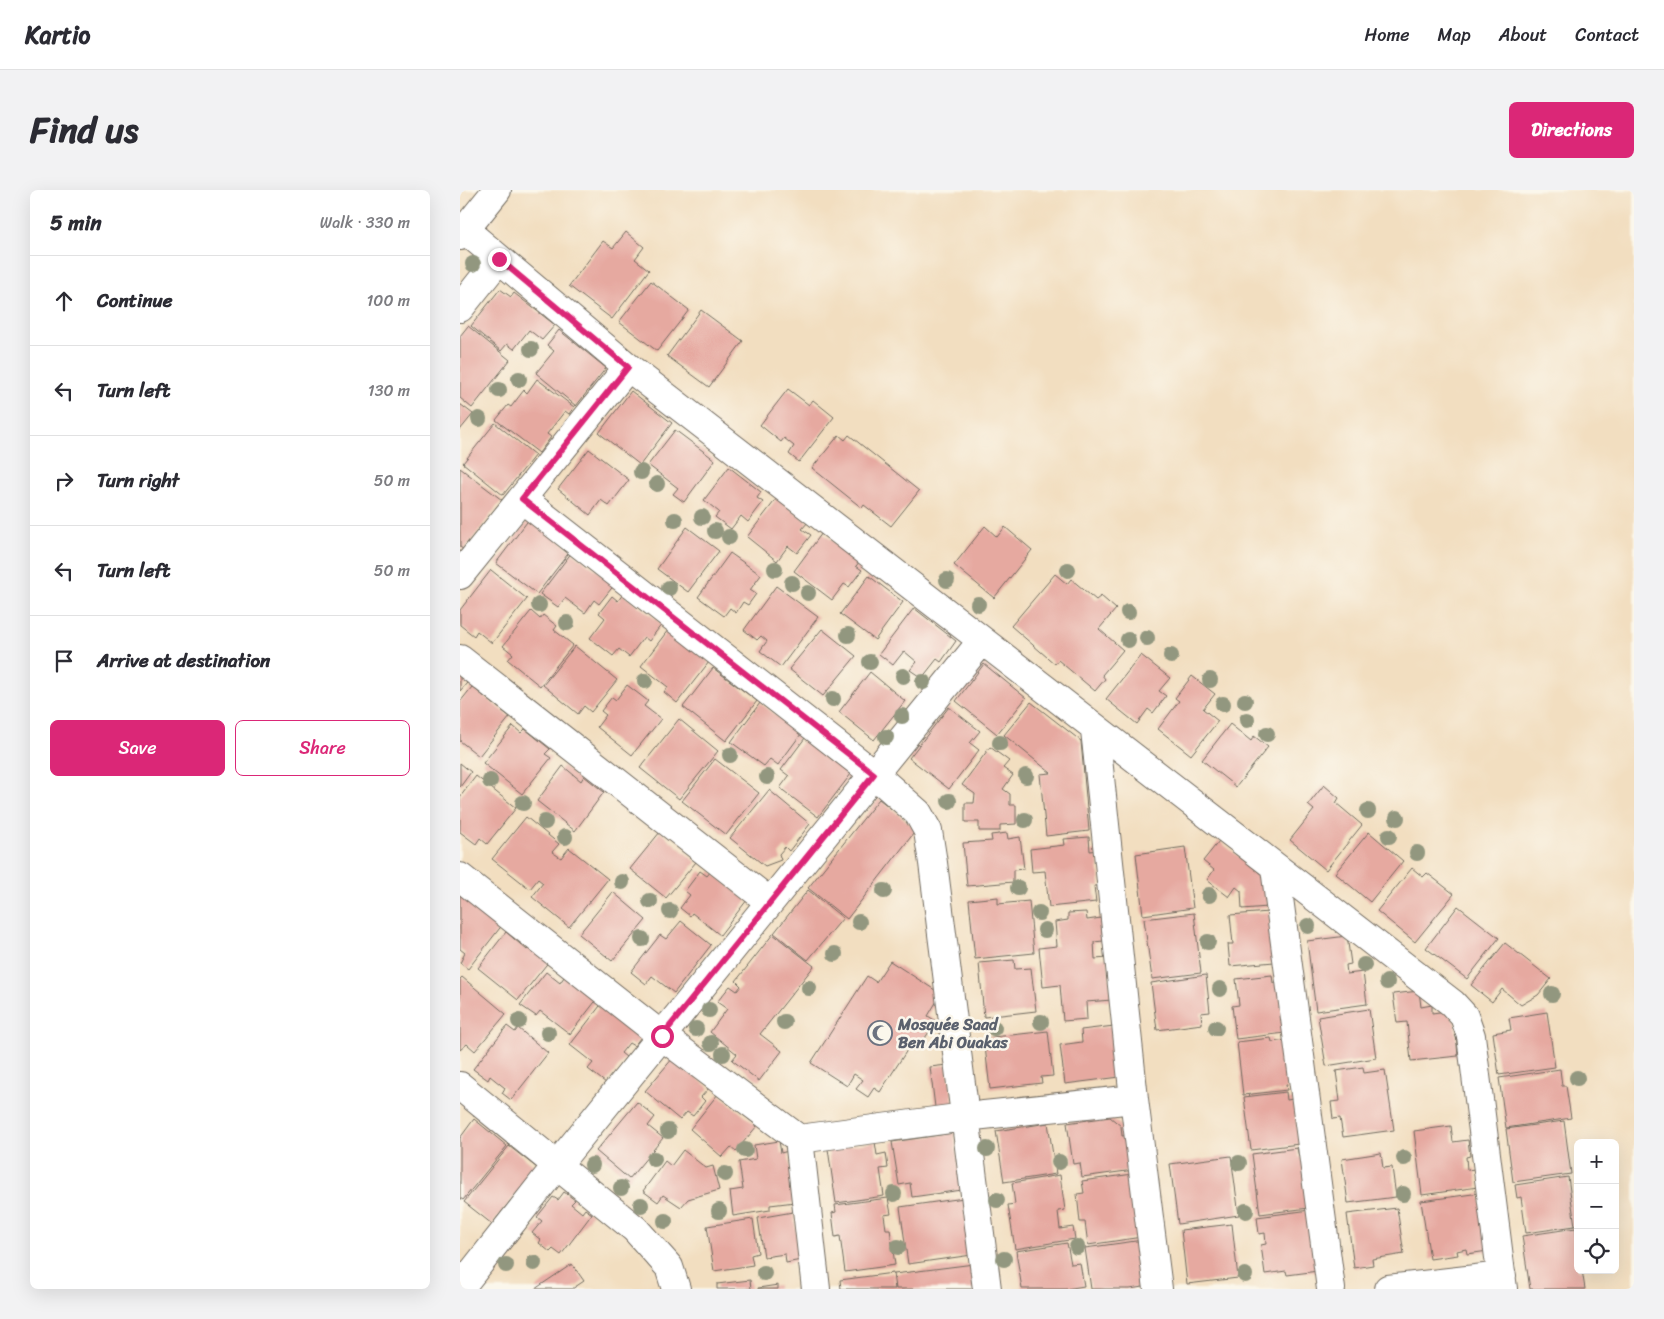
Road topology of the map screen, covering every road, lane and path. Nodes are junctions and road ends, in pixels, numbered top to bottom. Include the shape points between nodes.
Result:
1 (497, 190) edge
2 (462, 233) edge
3 (499, 259) junction
4 (460, 308) edge
5 (628, 367) junction
6 (522, 499) junction
7 (460, 575) edge
8 (981, 642) junction
9 (460, 659) edge
10 (1095, 730) junction
11 (874, 774) junction
12 (1275, 868) junction
13 (460, 877) edge
14 (770, 902) junction
15 (662, 1036) junction
16 (460, 1086) edge
17 (1134, 1099) junction
18 (966, 1117) junction
19 (799, 1139) junction
20 (557, 1165) junction
21 (1503, 1282) edge
22 (460, 1288) edge
23 (676, 1289) edge
24 (816, 1289) edge
25 (987, 1289) edge
26 (1158, 1289) edge
27 (1331, 1289) edge
28 (1388, 1289) edge

1 - 2 street
2 - 3 street
3 - 4 street
3 - 5 street
5 - 6 street
5 - 8 street
6 - 7 street
6 - 11 street
8 - 10 street
8 - 11 street
9 - 14 street
10 - 12 street
10 - 17 street
11 - 14 street
11 - 18 street via 918,813 928,831
12 - 21 street via 1464,1016 1471,1036
12 - 27 street
13 - 15 street
14 - 15 street
15 - 19 street
15 - 20 street
16 - 20 street
17 - 18 street
17 - 26 street
18 - 19 street
18 - 25 street
19 - 24 street
20 - 22 street
20 - 23 street via 656,1250 669,1267
21 - 28 street

